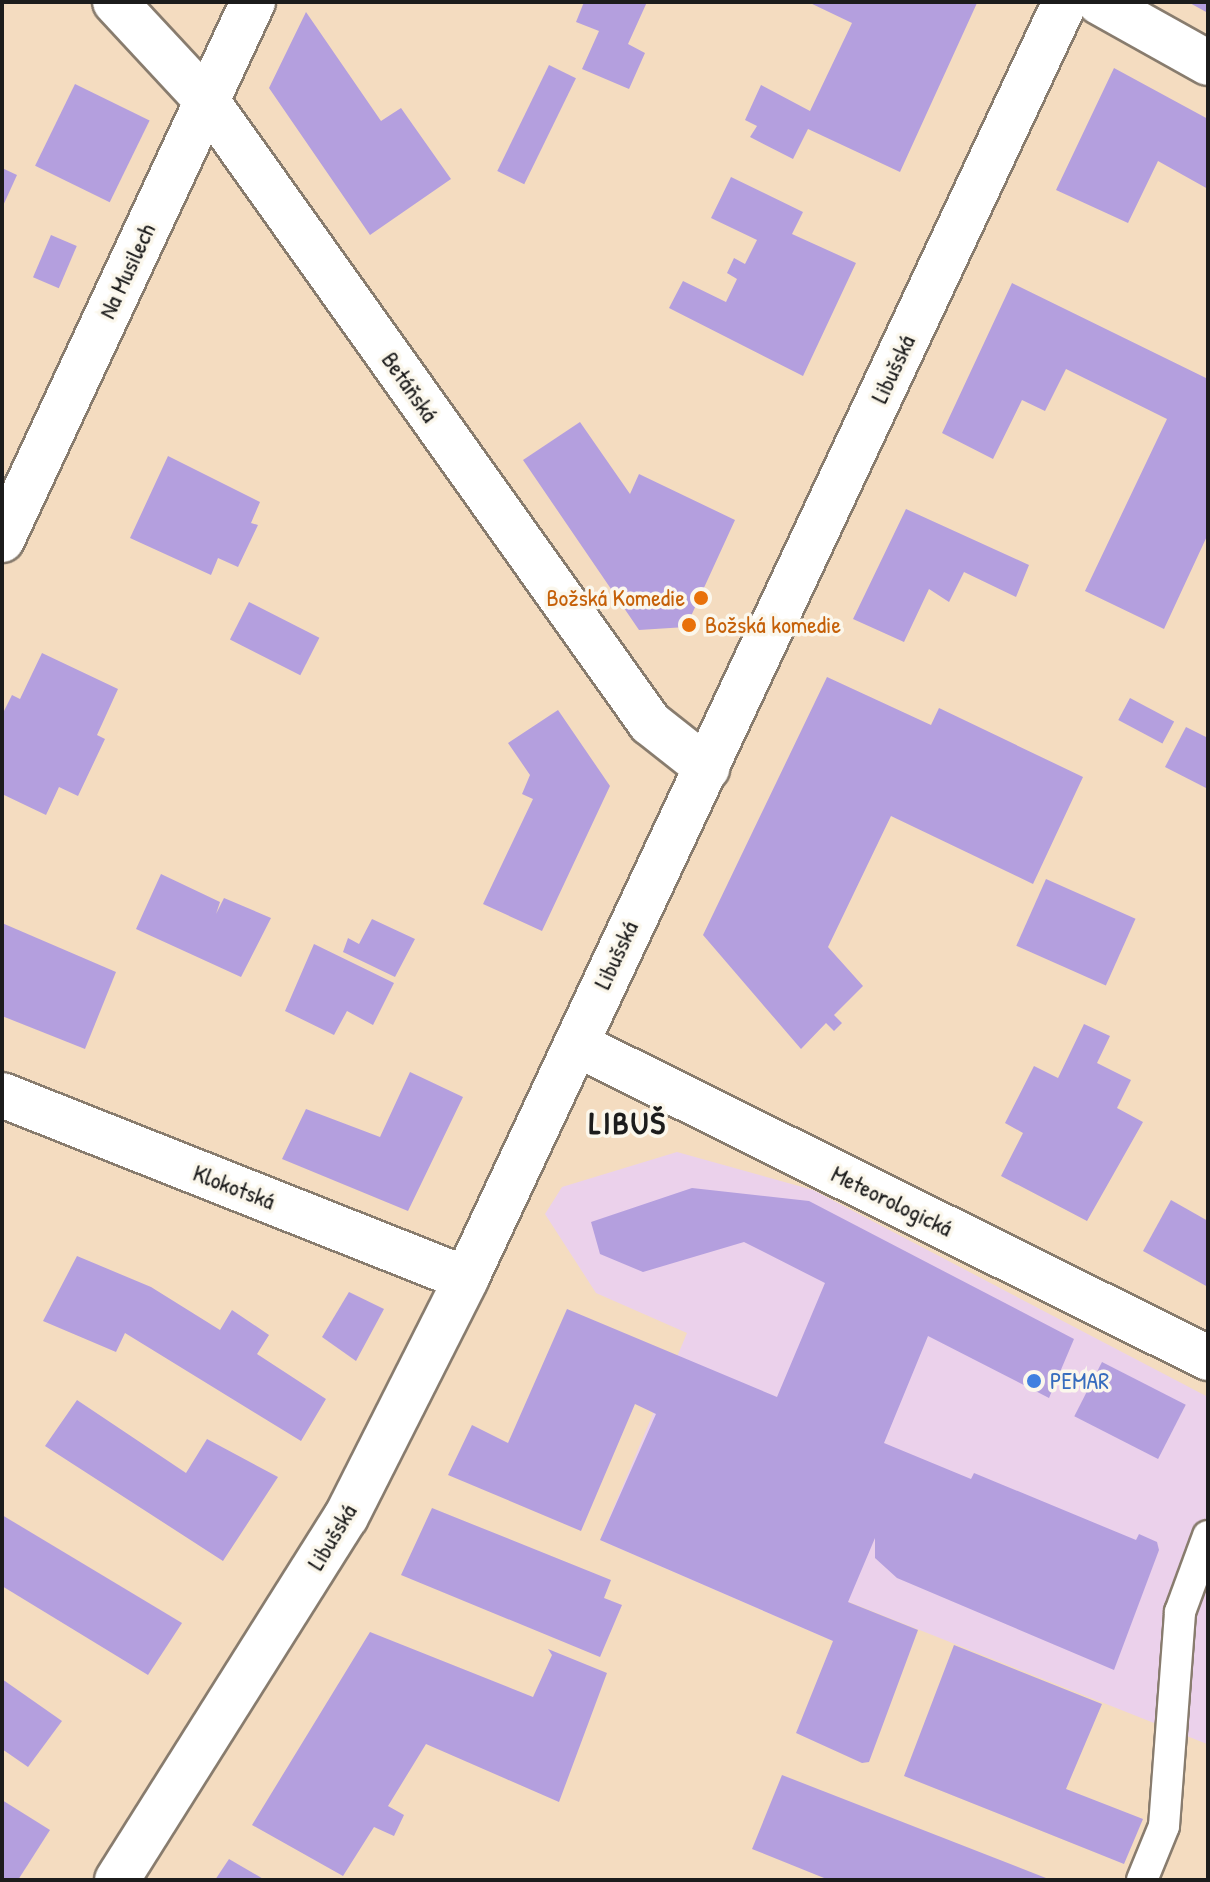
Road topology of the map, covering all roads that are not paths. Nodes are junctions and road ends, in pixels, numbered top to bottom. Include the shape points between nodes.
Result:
1 (115, 2) edge
2 (253, 2) edge
3 (1065, 2) edge
4 (1099, 2) edge
5 (1208, 63) edge
6 (207, 101) junction
7 (2, 540) edge
8 (707, 768) junction
9 (576, 1044) junction
10 (2, 1095) edge
11 (466, 1279) junction
12 (1208, 1358) edge
13 (1208, 1536) edge
14 (117, 1880) edge
15 (1142, 1880) edge

1 - 6 street, Betáňská
2 - 6 street, Na Musilech
3 - 8 street, Libušská
4 - 5 street
6 - 7 street, Na Musilech
6 - 8 street, Betáňská via 650,723
8 - 9 street, Libušská
9 - 11 street, Libušská
9 - 12 street, Meteorologická
10 - 11 street, Klokotská
11 - 14 street, Libušská via 346,1517
13 - 15 lane via 1180,1612 1164,1826

